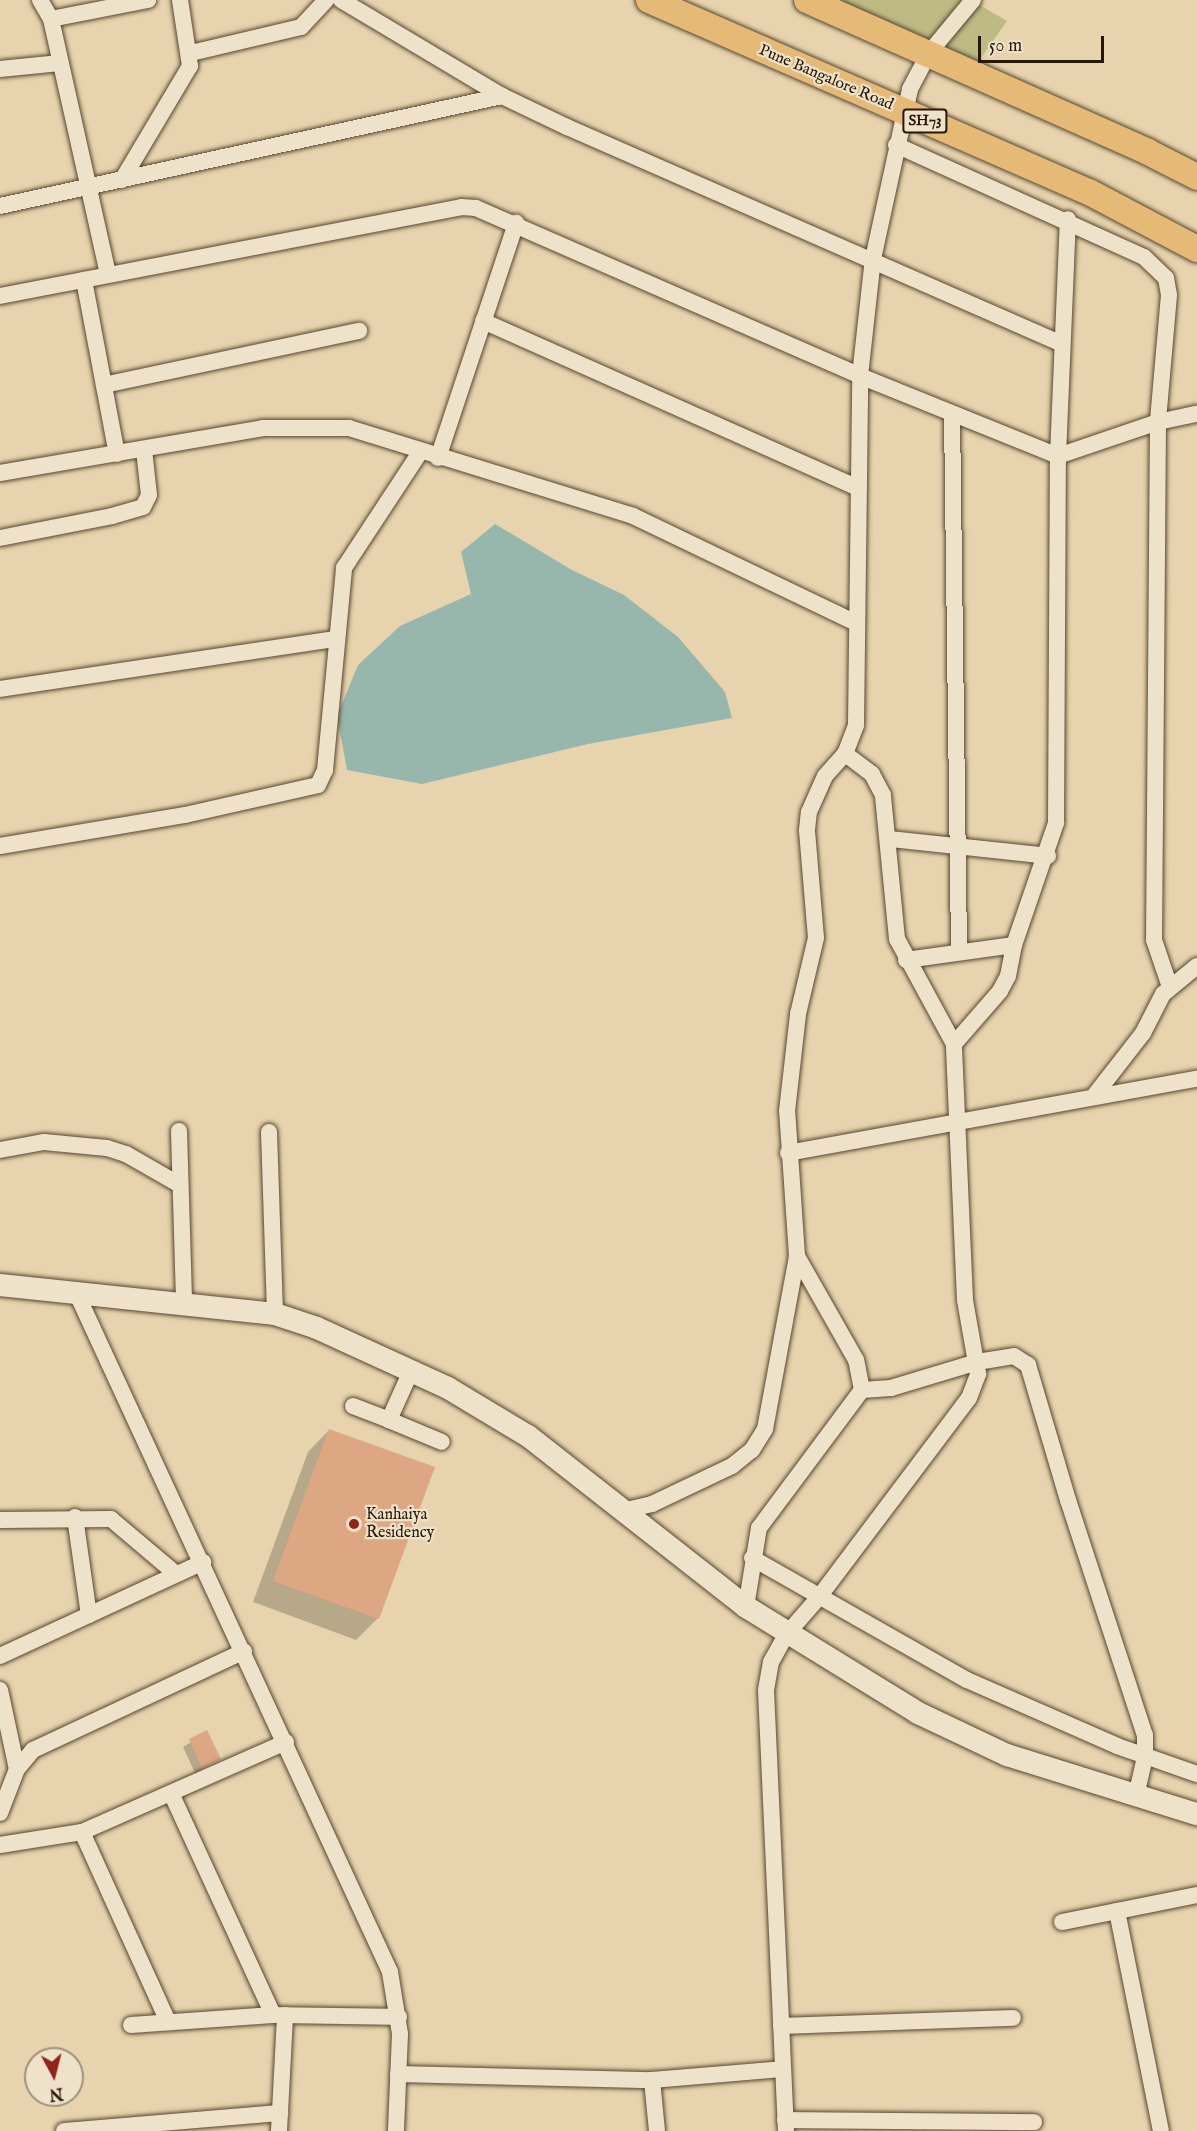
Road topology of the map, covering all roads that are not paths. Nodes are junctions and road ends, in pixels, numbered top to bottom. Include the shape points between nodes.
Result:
1 (40, 0) edge
2 (148, 0) edge
3 (180, 0) edge
4 (326, 0) edge
5 (341, 0) edge
6 (649, 0) edge
7 (807, 0) edge
8 (971, 1) edge
9 (51, 19) junction
10 (191, 53) junction
11 (928, 53) junction
12 (60, 63) junction
13 (0, 69) edge
14 (502, 96) junction
15 (903, 111) junction
16 (896, 144) junction
17 (1197, 177) edge
18 (122, 180) junction
19 (88, 189) junction
20 (0, 206) edge
21 (1068, 219) junction
22 (516, 223) junction
23 (1197, 249) edge
24 (873, 259) junction
25 (108, 275) junction
26 (84, 280) junction
27 (0, 296) edge
28 (483, 321) junction
29 (359, 331) dead end
30 (1062, 344) junction
31 (860, 376) junction
32 (104, 385) junction
33 (952, 414) junction
34 (1197, 414) edge
35 (1158, 422) junction
36 (144, 450) junction
37 (421, 451) junction
38 (117, 454) junction
39 (1058, 456) junction
40 (438, 458) junction
41 (0, 473) edge
42 (858, 488) junction
43 (0, 538) edge
44 (856, 622) junction
45 (334, 639) junction
46 (0, 689) edge
47 (845, 754) junction
48 (890, 839) junction
49 (0, 846) edge
50 (956, 846) junction
51 (1047, 856) junction
52 (1014, 945) junction
53 (959, 952) junction
54 (906, 960) junction
55 (1197, 966) edge
56 (1170, 987) junction
57 (954, 1044) junction
58 (1197, 1079) edge
59 (1094, 1096) junction
60 (959, 1120) junction
61 (179, 1131) dead end
62 (269, 1132) dead end
63 (0, 1150) edge
64 (788, 1153) junction
65 (180, 1185) junction
66 (796, 1256) junction
67 (0, 1285) edge
68 (76, 1292) junction
69 (184, 1304) junction
70 (276, 1314) junction
71 (977, 1362) junction
72 (411, 1371) junction
73 (862, 1390) junction
74 (353, 1406) dead end
75 (390, 1420) junction
76 (442, 1442) dead end
77 (622, 1511) junction
78 (75, 1518) junction
79 (0, 1520) edge
80 (200, 1555) junction
81 (752, 1558) junction
82 (176, 1575) junction
83 (819, 1597) junction
84 (746, 1607) junction
85 (89, 1615) junction
86 (786, 1635) junction
87 (244, 1651) junction
88 (0, 1656) edge
89 (0, 1690) edge
90 (286, 1742) junction
91 (1145, 1757) junction
92 (17, 1769) junction
93 (1197, 1774) edge
94 (171, 1793) junction
95 (1136, 1795) junction
96 (0, 1813) edge
97 (1197, 1814) edge
98 (82, 1832) junction
99 (0, 1845) edge
100 (1197, 1895) edge
101 (1117, 1911) junction
102 (1062, 1922) dead end
103 (279, 2015) junction
104 (399, 2017) junction
105 (1013, 2018) dead end
106 (168, 2022) junction
107 (131, 2025) dead end
108 (781, 2026) junction
109 (783, 2069) junction
110 (398, 2074) junction
111 (652, 2080) junction
112 (280, 2113) junction
113 (1034, 2122) dead end
114 (785, 2126) edge
115 (860, 2126) edge
116 (977, 2126) edge
117 (84, 2130) edge
118 (64, 2131) edge
119 (279, 2131) edge
120 (396, 2131) edge
121 (657, 2131) edge
122 (1161, 2131) edge

1 - 9 street
2 - 9 street
3 - 10 street
4 - 10 street via 300,27
5 - 14 street
6 - 15 main road, Pune Bangalore Road / SH73
7 - 11 main road
8 - 11 street
9 - 12 street
10 - 18 street via 190,66
11 - 15 street
11 - 17 main road
12 - 13 street
12 - 19 street
14 - 18 street
14 - 24 street
15 - 16 street
15 - 23 main road, Pune Bangalore Road / SH73 via 1089,192
16 - 21 street
16 - 24 street
18 - 19 street
19 - 20 street
19 - 25 street
21 - 30 street
21 - 35 street via 1144,257 1166,278 1169,295
22 - 25 street via 486,210 461,207
22 - 28 street
22 - 31 street
24 - 30 street
24 - 31 street
25 - 26 street
26 - 27 street
26 - 32 street
28 - 40 street
28 - 42 street
29 - 32 street
30 - 39 street
31 - 33 street
31 - 42 street
32 - 38 street
33 - 39 street
33 - 50 street
34 - 35 street
35 - 39 street
35 - 56 street via 1154,940
36 - 37 street via 263,428 311,425 349,428
36 - 38 street
36 - 43 street via 149,495 143,507
37 - 40 street
37 - 45 street via 344,568
38 - 41 street
39 - 51 street via 1056,823
40 - 44 street via 633,516
42 - 44 street
44 - 47 street via 856,725
45 - 46 street
45 - 49 street via 325,771 318,785 185,815
47 - 48 street via 879,784
47 - 64 street via 825,776 809,812 816,938 798,1014 787,1111
48 - 50 street
48 - 54 street via 894,919
50 - 51 street
50 - 53 street
51 - 52 street
52 - 53 street
52 - 57 street via 1008,976 1000,991
53 - 54 street
54 - 57 street
55 - 56 street
56 - 59 street via 1143,1033
57 - 60 street
58 - 59 street
59 - 60 street
60 - 64 street
60 - 71 street via 965,1300
61 - 65 street
62 - 70 street
63 - 65 street via 44,1142 107,1148 126,1154
64 - 66 street
65 - 69 street
66 - 73 street via 856,1360
66 - 77 street via 765,1430 752,1450 732,1466 690,1488
67 - 68 street
68 - 69 street
68 - 80 street
69 - 70 street
70 - 72 street via 317,1328
71 - 73 street via 891,1388
71 - 83 street via 975,1385 969,1398
71 - 91 street via 1014,1356 1022,1359 1032,1372 1068,1500 1145,1735
72 - 75 street
72 - 77 street via 448,1388 528,1436
73 - 81 street via 766,1515
74 - 75 street
75 - 76 street
77 - 84 street
78 - 79 street
78 - 82 street via 100,1517 118,1522
78 - 85 street
80 - 82 street
80 - 87 street
81 - 83 street
81 - 84 street
82 - 85 street
83 - 86 street
83 - 91 street via 967,1680
84 - 86 street
85 - 88 street
86 - 95 street via 918,1713 1007,1755
86 - 108 street via 771,1662 766,1690
87 - 90 street
87 - 92 street via 44,1743 24,1757
89 - 92 street
90 - 94 street
90 - 104 street via 390,1972
91 - 93 street
91 - 95 street
92 - 96 street
94 - 98 street
94 - 103 street
95 - 97 street
98 - 99 street
98 - 106 street
100 - 101 street
101 - 102 street
101 - 122 street
103 - 104 street
103 - 106 street
103 - 112 street
104 - 110 street
105 - 108 street
106 - 107 street
108 - 109 street
109 - 111 street
109 - 114 street
110 - 111 street
110 - 120 street
111 - 121 street
112 - 117 street
112 - 119 street
113 - 116 street
114 - 115 street
115 - 116 street
117 - 118 street

